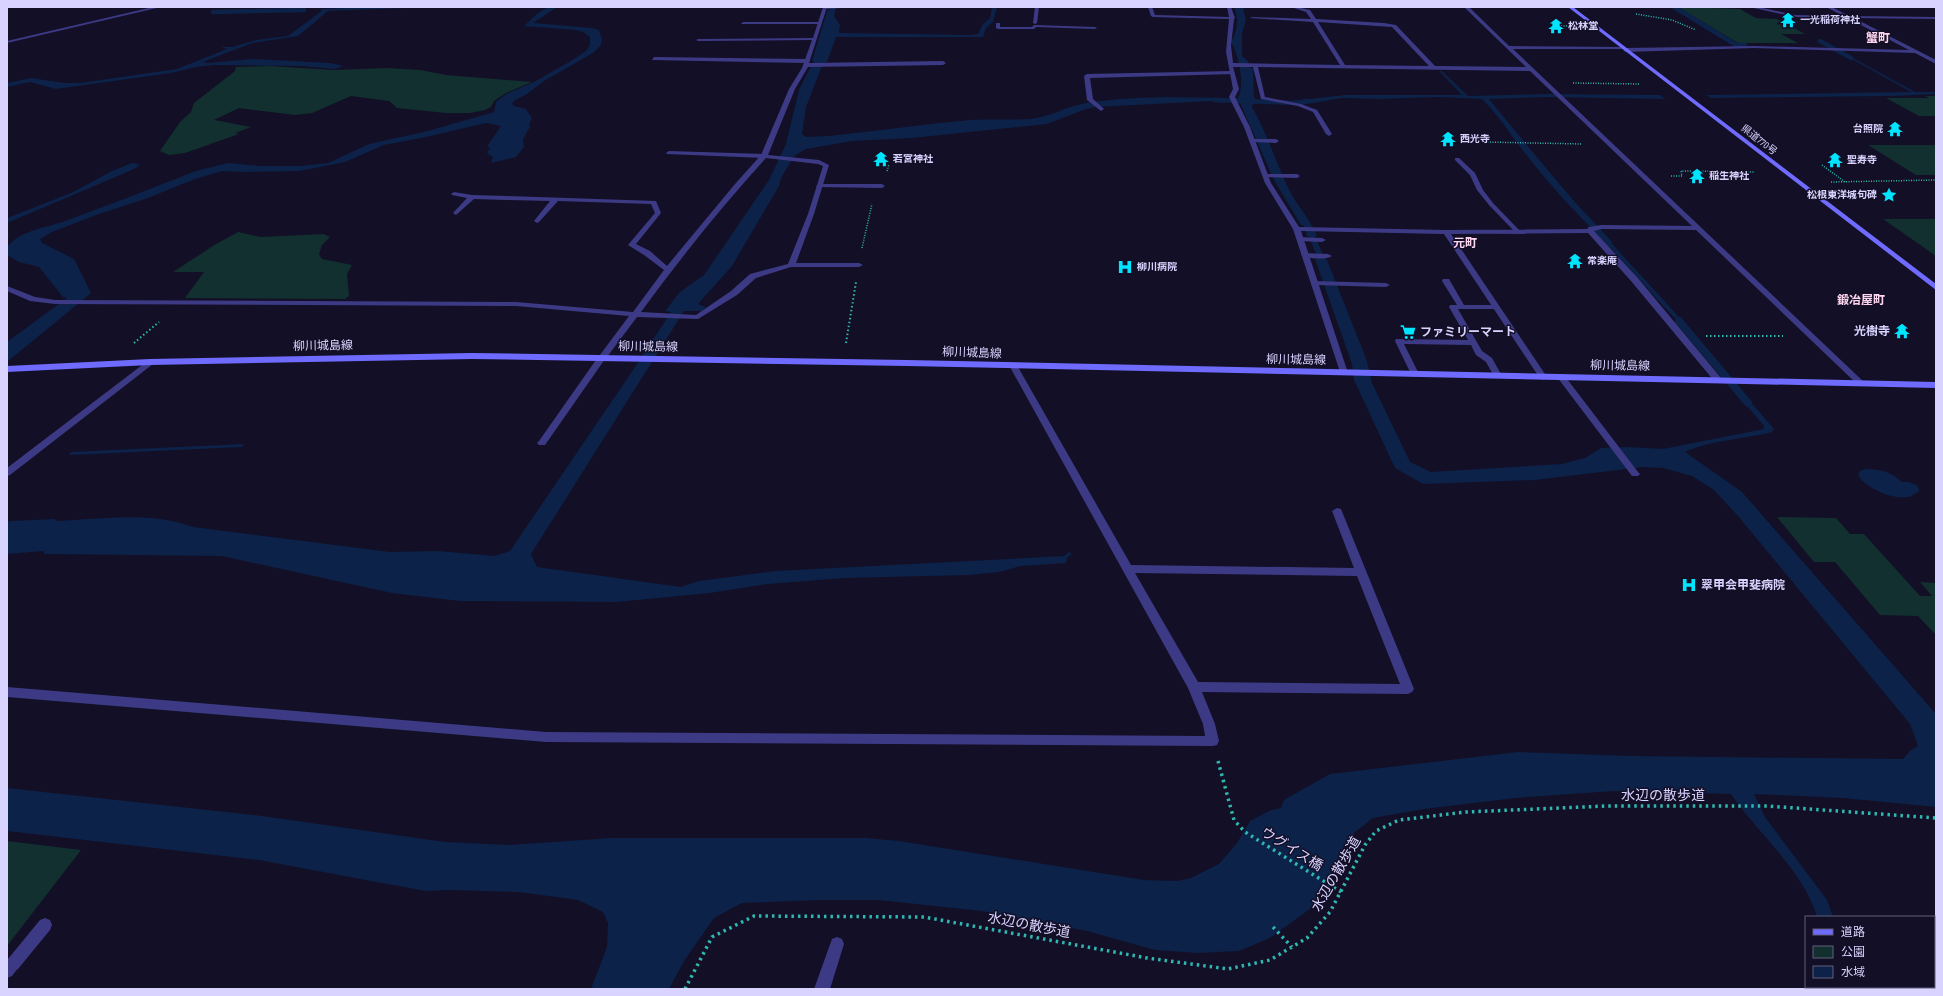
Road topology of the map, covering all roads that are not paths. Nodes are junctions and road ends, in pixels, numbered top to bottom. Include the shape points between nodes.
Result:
1 (159, 7) edge
2 (858, 7) edge
3 (1037, 7) edge
4 (1150, 7) edge
5 (1229, 7) edge
6 (1466, 7) edge
7 (1570, 7) edge
8 (1751, 7) edge
9 (1828, 7) edge
10 (826, 8) edge
11 (1296, 8) dead end
12 (1847, 17) junction
13 (1233, 18) junction
14 (1252, 18) dead end
15 (1936, 18) edge
16 (1314, 20) junction
17 (743, 23) dead end
18 (819, 23) junction
19 (998, 24) dead end
20 (1034, 27) junction
21 (1095, 28) dead end
22 (814, 39) junction
23 (698, 40) dead end
24 (7, 42) edge
25 (1508, 47) junction
26 (1624, 49) junction
27 (1915, 52) junction
28 (654, 59) dead end
29 (1936, 62) edge
30 (943, 63) dead end
31 (808, 64) junction
32 (1233, 65) junction
33 (1255, 65) junction
34 (1344, 67) junction
35 (1434, 68) junction
36 (1531, 69) junction
37 (1232, 73) junction
38 (1101, 109) dead end
39 (1329, 134) dead end
40 (1254, 141) junction
41 (1276, 142) dead end
42 (670, 154) dead end
43 (764, 156) junction
44 (1457, 159) dead end
45 (1268, 176) junction
46 (1297, 176) dead end
47 (819, 186) junction
48 (882, 186) dead end
49 (454, 194) dead end
50 (472, 197) junction
51 (556, 200) junction
52 (456, 213) dead end
53 (537, 221) dead end
54 (1698, 228) junction
55 (1300, 229) junction
56 (1590, 230) junction
57 (1517, 231) junction
58 (1446, 232) junction
59 (1303, 239) junction
60 (1322, 240) dead end
61 (1308, 255) junction
62 (1328, 256) dead end
63 (791, 265) junction
64 (859, 265) dead end
65 (668, 270) junction
66 (1446, 281) dead end
67 (1317, 283) junction
68 (1386, 285) dead end
69 (7, 288) edge
70 (1936, 288) edge
71 (1462, 307) junction
72 (1496, 308) junction
73 (634, 314) junction
74 (1474, 343) junction
75 (601, 358) junction
76 (150, 362) junction
77 (1014, 367) junction
78 (7, 368) edge
79 (1348, 373) junction
80 (1415, 374) junction
81 (1498, 376) junction
82 (1542, 377) junction
83 (1561, 377) junction
84 (1718, 380) junction
85 (1861, 383) junction
86 (1936, 385) edge
87 (542, 443) dead end
88 (7, 473) edge
89 (1635, 474) dead end
90 (1337, 511) dead end
91 (1128, 569) junction
92 (1361, 572) junction
93 (1194, 688) junction
94 (7, 692) edge
95 (46, 925) dead end
96 (837, 944) dead end
97 (10, 967) edge
98 (822, 989) edge

1 - 24 street
2 - 10 street
3 - 20 street
4 - 13 street via 1153,16
5 - 13 street
6 - 25 street
7 - 26 main road, 県道770号
8 - 12 street via 1795,16
9 - 12 street
10 - 18 street
11 - 16 street via 1308,10
12 - 15 street
12 - 27 street
13 - 32 street via 1228,41
14 - 16 street
16 - 34 street
16 - 35 street via 1394,26
17 - 18 street
18 - 22 street
19 - 20 street via 998,28
20 - 21 street
22 - 23 street
22 - 31 street
25 - 26 street
25 - 36 street
26 - 27 street via 1728,47
26 - 70 main road, 県道770号
27 - 29 street
28 - 31 street
30 - 31 street
31 - 43 street via 792,89
32 - 33 street
32 - 37 street
33 - 34 street
33 - 39 street via 1263,98 1288,102 1315,111
34 - 35 street
35 - 36 street
36 - 54 street
37 - 38 street via 1087,76 1090,100
37 - 40 street via 1236,89 1232,97
40 - 41 street
40 - 45 street
42 - 43 street
43 - 47 street via 826,165
43 - 65 street
44 - 57 street via 1473,174 1480,190
45 - 46 street
45 - 55 street
47 - 48 street
47 - 63 street
49 - 50 street
50 - 51 street
50 - 52 street
51 - 53 street
51 - 65 street via 654,202 658,214 632,245
54 - 56 street
54 - 85 street
55 - 58 street
55 - 59 street
56 - 57 street
56 - 84 street
57 - 58 street
58 - 72 street
59 - 60 street
59 - 61 street
61 - 62 street
61 - 67 street
63 - 64 street
63 - 73 street via 753,276 734,293 698,317
65 - 73 street
66 - 71 street
67 - 68 street
67 - 79 street
69 - 73 street via 33,300 55,302 516,304
71 - 72 street
71 - 74 street via 1453,307
72 - 82 street
73 - 75 street
74 - 80 street via 1399,341
74 - 81 street via 1479,352 1489,360
75 - 76 main road, 柳川城島線 via 464,356
75 - 77 main road, 柳川城島線
75 - 87 street
76 - 78 main road, 柳川城島線
76 - 88 street
77 - 79 main road, 柳川城島線
77 - 91 street
79 - 80 main road, 柳川城島線
80 - 81 main road, 柳川城島線
81 - 82 main road, 柳川城島線
82 - 83 main road, 柳川城島線
83 - 84 main road, 柳川城島線
83 - 89 street
84 - 85 main road, 柳川城島線
85 - 86 main road, 柳川城島線
90 - 92 street
91 - 92 street
91 - 93 street
92 - 93 street via 1408,689
93 - 94 street via 1210,724 1213,741 546,737
95 - 97 street
96 - 98 street

